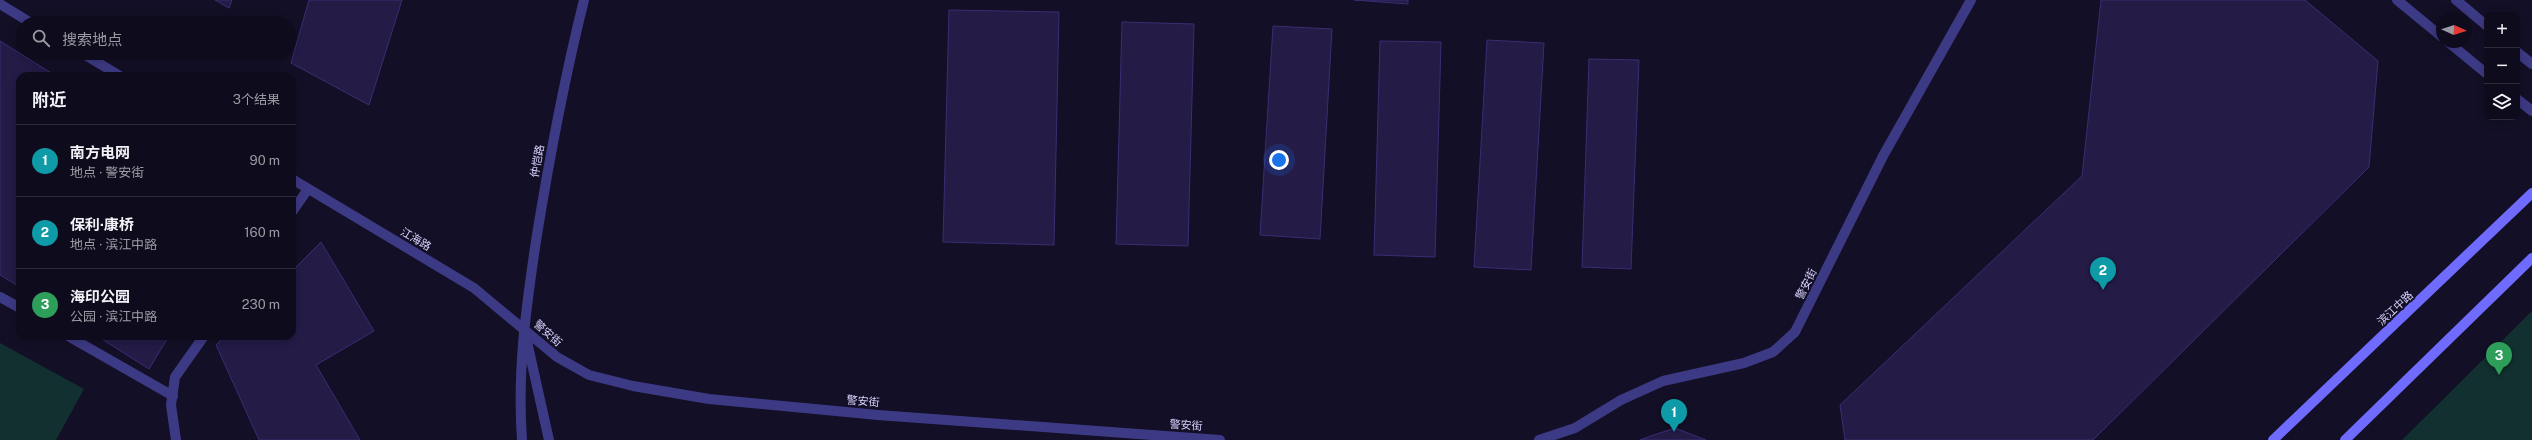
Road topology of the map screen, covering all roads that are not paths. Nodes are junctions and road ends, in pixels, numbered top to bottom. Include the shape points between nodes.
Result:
1 (584, 0) edge
2 (1971, 0) edge
3 (2397, 0) edge
4 (2456, 0) edge
5 (0, 4) edge
6 (20, 16) edge
7 (2484, 23) edge
8 (2436, 32) edge
9 (2455, 48) edge
10 (2520, 54) edge
11 (94, 60) edge
12 (2532, 64) edge
13 (113, 72) edge
14 (2484, 72) edge
15 (2520, 101) edge
16 (2532, 111) edge
17 (296, 182) edge
18 (308, 189) junction
19 (2532, 193) edge
20 (296, 206) edge
21 (2532, 258) edge
22 (0, 297) edge
23 (16, 306) edge
24 (523, 327) junction
25 (75, 340) edge
26 (201, 340) edge
27 (172, 396) junction
28 (176, 440) edge
29 (522, 440) edge
30 (549, 440) edge
31 (1220, 440) edge
32 (1540, 440) edge
33 (2273, 440) edge
34 (2345, 440) edge

1 - 24 street, 仲恺路 via 549,156
2 - 32 street, 警安街 via 1883,156 1795,332 1772,352 1744,363 1663,382 1621,400 1574,428
3 - 8 street
4 - 7 street
5 - 6 street
9 - 14 street
10 - 12 street
11 - 13 street
15 - 16 street
17 - 18 street, 江海路
18 - 20 street
18 - 24 street, 江海路 via 474,288
19 - 33 main road, 滨江中路
21 - 34 main road
22 - 23 street
24 - 29 street, 仲恺路 via 520,376
24 - 30 street, 仲恺路
24 - 31 street, 警安街 via 557,357 589,375 709,399
25 - 27 street
26 - 27 street via 175,377
27 - 28 street

